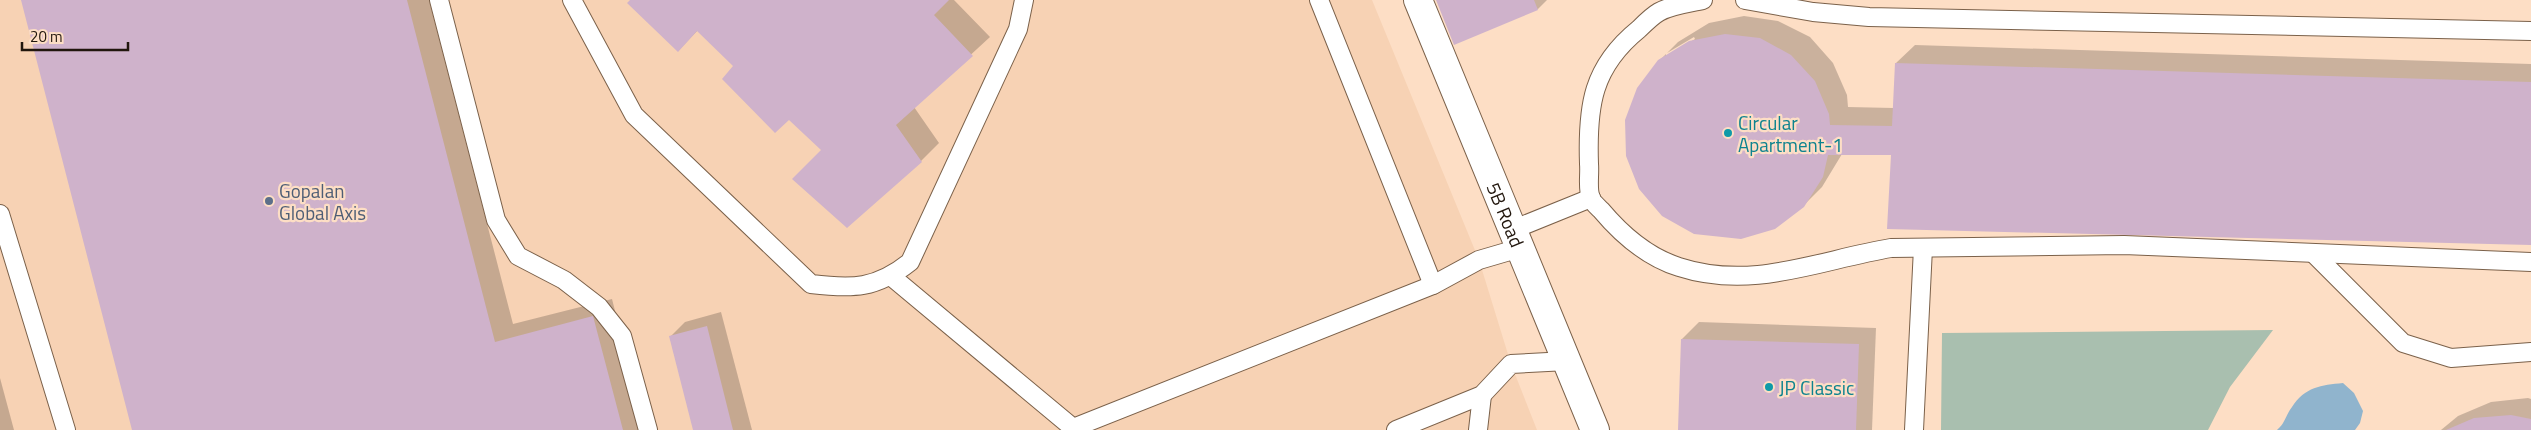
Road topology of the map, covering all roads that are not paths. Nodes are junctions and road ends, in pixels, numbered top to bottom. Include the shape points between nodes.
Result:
1 (439, 0) edge
2 (572, 0) edge
3 (1024, 0) edge
4 (1319, 0) edge
5 (1418, 0) edge
6 (1703, 0) edge
7 (1745, 0) edge
8 (2531, 31) edge
9 (1591, 198) junction
10 (0, 214) edge
11 (1516, 239) junction
12 (1923, 248) junction
13 (2313, 253) junction
14 (2531, 262) edge
15 (892, 277) junction
16 (1433, 285) junction
17 (2531, 352) edge
18 (1567, 361) junction
19 (1482, 395) junction
20 (66, 430) edge
21 (648, 430) edge
22 (1396, 430) edge
23 (1478, 430) edge
24 (1595, 430) edge
25 (1914, 430) edge

1 - 21 lane via 496,220 518,256 571,285 599,307 622,336
2 - 15 lane via 634,115 811,284 843,288
3 - 15 lane via 1018,29 910,262
4 - 16 lane
5 - 11 street, 5B Road
6 - 9 lane via 1660,11 1624,41 1606,63 1597,82 1590,126
7 - 8 lane via 1813,12 1869,17
9 - 11 lane
9 - 12 lane via 1616,228 1646,252 1678,267 1710,274 1760,276 1800,270 1859,253
10 - 20 lane
11 - 16 lane
11 - 18 street, 5B Road
12 - 13 lane via 2124,245
12 - 25 lane
13 - 14 lane
13 - 17 lane via 2403,343 2451,358
15 - 16 lane via 1073,428
18 - 19 lane via 1511,364
18 - 24 street, 5B Road
19 - 22 lane
19 - 23 lane

